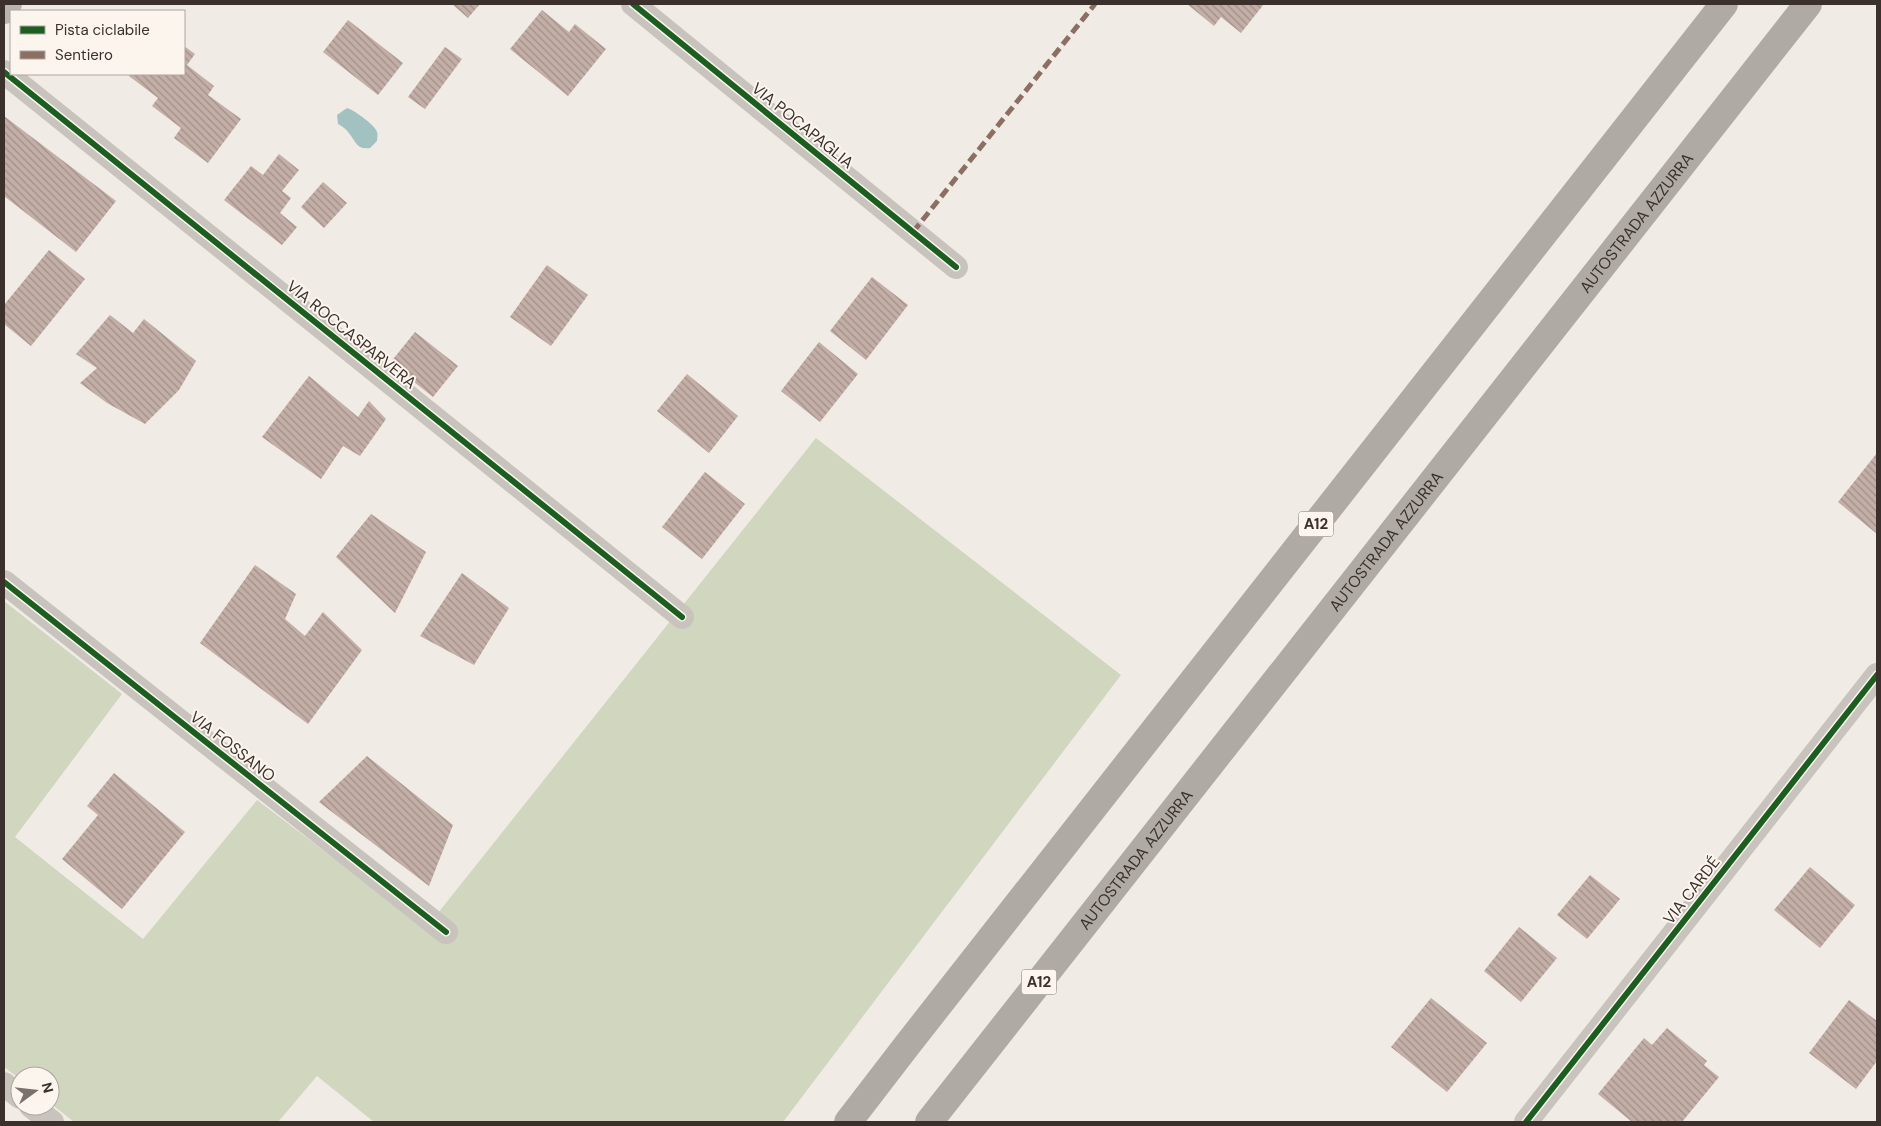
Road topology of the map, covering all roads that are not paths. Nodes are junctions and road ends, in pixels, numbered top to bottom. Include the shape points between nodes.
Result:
1 (8, 4) edge
2 (633, 4) edge
3 (1724, 4) edge
4 (1808, 4) edge
5 (4, 10) edge
6 (4, 72) edge
7 (956, 267) dead end
8 (4, 582) edge
9 (682, 617) dead end
10 (1877, 675) edge
11 (446, 932) dead end
12 (908, 1044) junction
13 (841, 1122) edge
14 (848, 1122) edge
15 (928, 1122) edge
16 (1526, 1122) edge

1 - 5 street
2 - 7 street, VIA POCAPAGLIA
3 - 12 highway, A12
4 - 15 highway, AUTOSTRADA AZZURRA / A12
6 - 9 street, VIA ROCCASPARVERA
8 - 11 street, VIA FOSSANO
10 - 16 street, VIA CARDÉ
12 - 13 highway
12 - 14 highway

